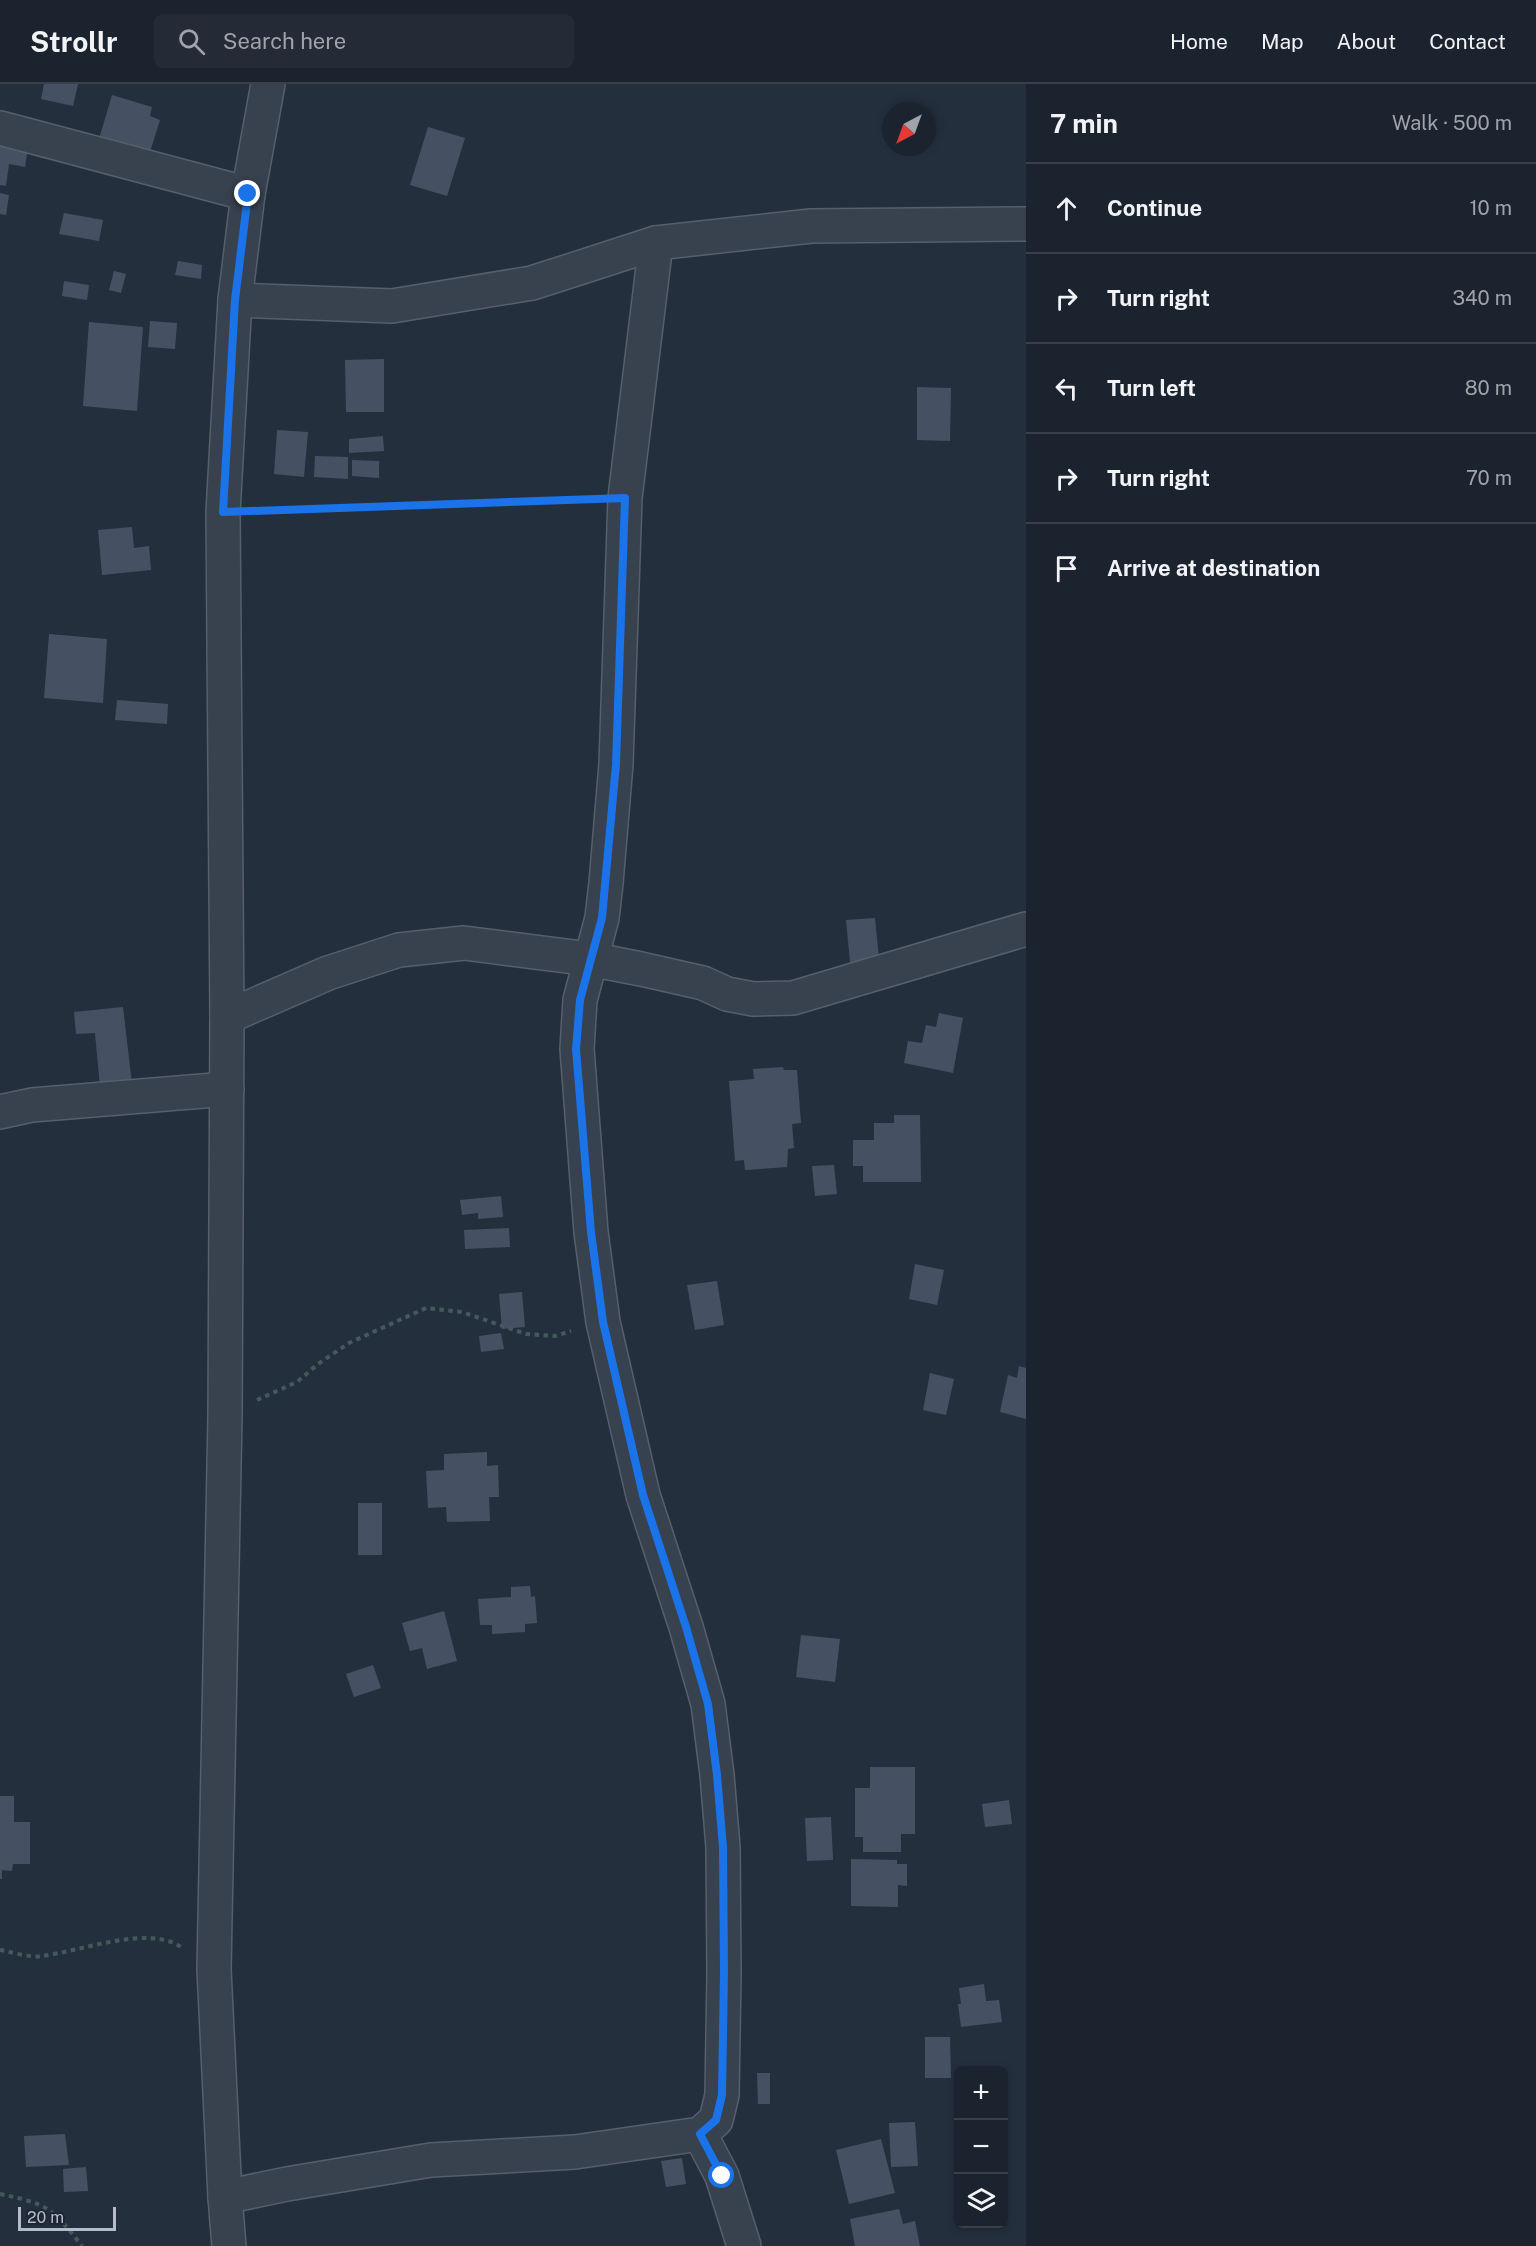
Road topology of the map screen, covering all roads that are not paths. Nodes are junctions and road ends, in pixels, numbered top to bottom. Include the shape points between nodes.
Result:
1 (268, 84) edge
2 (0, 128) edge
3 (248, 194) junction
4 (1026, 224) edge
5 (656, 243) junction
6 (235, 300) junction
7 (1026, 929) edge
8 (590, 959) junction
9 (227, 1017) junction
10 (227, 1089) junction
11 (0, 1112) edge
12 (700, 2134) junction
13 (225, 2197) junction
14 (229, 2246) edge
15 (744, 2246) edge

1 - 3 street
2 - 3 street
3 - 6 street
4 - 5 street via 811,226
5 - 6 street via 532,283 392,306
5 - 8 street via 625,498 616,764 602,918
6 - 9 street via 223,512
7 - 8 street via 793,998 753,999 727,994 703,983
8 - 9 street via 464,943 399,950 328,973
8 - 12 street via 580,1000 576,1049 591,1232 603,1322 643,1495 708,1704 717,1775 723,1847 722,2095 716,2120
9 - 10 street
10 - 11 street via 32,1105
10 - 13 street via 214,1969
12 - 13 street via 575,2152 431,2160
12 - 15 street via 722,2176
13 - 14 street

